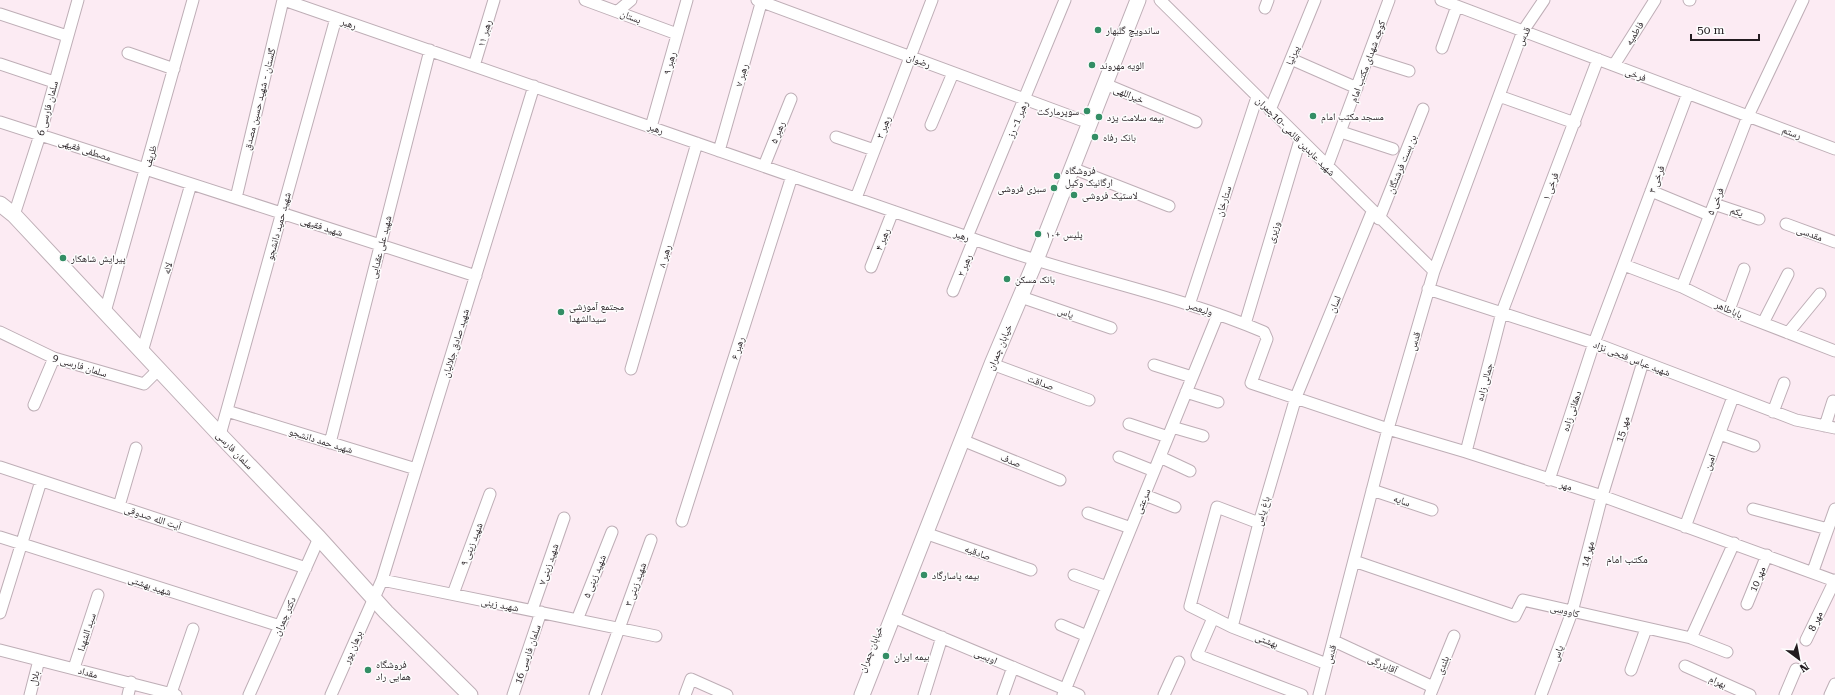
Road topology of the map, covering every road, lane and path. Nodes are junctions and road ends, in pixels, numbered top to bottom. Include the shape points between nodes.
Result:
1 (78, 0) edge
2 (193, 0) edge
3 (284, 0) edge
4 (494, 0) edge
5 (585, 0) edge
6 (632, 0) edge
7 (687, 0) edge
8 (932, 0) edge
9 (1065, 0) edge
10 (1128, 0) edge
11 (1138, 0) edge
12 (1160, 0) edge
13 (1315, 0) edge
14 (1389, 0) edge
15 (1442, 0) edge
16 (1544, 0) edge
17 (1655, 0) edge
18 (1803, 0) edge
19 (760, 1) edge
20 (302, 3) edge
21 (1457, 6) junction
22 (618, 11) junction
23 (0, 14) edge
24 (336, 18) junction
25 (1523, 31) junction
26 (677, 34) junction
27 (67, 36) junction
28 (1442, 48) dead end
29 (430, 50) junction
30 (128, 53) dead end
31 (910, 57) junction
32 (1368, 58) junction
33 (1291, 59) junction
34 (1598, 59) junction
35 (0, 64) edge
36 (1614, 65) junction
37 (474, 66) junction
38 (174, 70) junction
39 (1409, 71) dead end
40 (953, 73) junction
41 (54, 82) junction
42 (1105, 84) junction
43 (534, 86) junction
44 (1356, 88) junction
45 (1688, 93) junction
46 (1499, 96) junction
47 (1257, 97) junction
48 (791, 99) dead end
49 (1025, 100) junction
50 (1423, 109) dead end
51 (1270, 110) junction
52 (1748, 116) junction
53 (1081, 120) junction
54 (0, 122) edge
55 (1196, 122) dead end
56 (1574, 122) junction
57 (931, 125) dead end
58 (651, 127) junction
59 (1340, 132) junction
60 (40, 135) junction
61 (836, 137) dead end
62 (1300, 140) junction
63 (697, 143) junction
64 (1393, 149) dead end
65 (1835, 149) edge
66 (874, 150) junction
67 (719, 151) junction
68 (764, 166) junction
69 (1328, 167) junction
70 (1072, 168) junction
71 (146, 169) junction
72 (792, 176) junction
73 (191, 184) junction
74 (1652, 191) junction
75 (236, 198) junction
76 (856, 198) junction
77 (0, 204) edge
78 (1714, 204) junction
79 (1170, 206) dead end
80 (894, 211) junction
81 (282, 213) junction
82 (14, 215) junction
83 (1376, 215) junction
84 (1709, 215) junction
85 (1759, 219) dead end
86 (1786, 224) dead end
87 (971, 238) junction
88 (1835, 242) edge
89 (380, 245) junction
90 (1031, 258) junction
91 (1624, 265) junction
92 (871, 267) dead end
93 (1744, 269) dead end
94 (1434, 271) junction
95 (1788, 274) dead end
96 (476, 276) junction
97 (1682, 287) junction
98 (1428, 289) junction
99 (953, 292) dead end
100 (1820, 294) dead end
101 (1021, 297) junction
102 (1189, 305) junction
103 (1729, 310) junction
104 (105, 312) junction
105 (1502, 312) junction
106 (1218, 314) junction
107 (1763, 323) junction
108 (1245, 324) junction
109 (1111, 328) dead end
110 (0, 332) edge
111 (1788, 333) junction
112 (1594, 343) junction
113 (1835, 351) edge
114 (142, 352) junction
115 (54, 358) junction
116 (1643, 362) junction
117 (992, 364) junction
118 (1154, 365) dead end
119 (631, 369) dead end
120 (159, 370) junction
121 (1192, 377) junction
122 (1784, 383) dead end
123 (1186, 392) junction
124 (1296, 397) junction
125 (1733, 397) junction
126 (1089, 400) dead end
127 (1833, 401) dead end
128 (1218, 402) dead end
129 (34, 405) dead end
130 (227, 411) junction
131 (1773, 412) junction
132 (1129, 424) dead end
133 (1830, 427) edge
134 (1388, 429) junction
135 (1170, 432) junction
136 (1720, 434) junction
137 (220, 435) junction
138 (1203, 436) dead end
139 (962, 440) junction
140 (330, 443) junction
141 (1754, 446) dead end
142 (136, 448) dead end
143 (1466, 452) junction
144 (1119, 456) dead end
145 (1160, 457) junction
146 (0, 467) edge
147 (416, 470) junction
148 (1154, 471) junction
149 (1190, 472) dead end
150 (41, 480) junction
151 (1060, 480) dead end
152 (1549, 480) junction
153 (1372, 490) junction
154 (490, 494) dead end
155 (1144, 495) junction
156 (1602, 496) junction
157 (119, 506) junction
158 (1175, 507) dead end
159 (1753, 508) dead end
160 (1835, 509) edge
161 (1432, 510) dead end
162 (1088, 513) dead end
163 (564, 518) dead end
164 (682, 521) dead end
165 (1259, 523) junction
166 (1685, 527) junction
167 (1131, 528) junction
168 (1828, 529) junction
169 (612, 532) dead end
170 (925, 533) junction
171 (0, 537) edge
172 (319, 538) junction
173 (651, 540) dead end
174 (20, 543) junction
175 (1734, 543) junction
176 (1767, 555) junction
177 (1354, 561) junction
178 (306, 568) junction
179 (1031, 570) dead end
180 (1813, 571) junction
181 (1074, 575) dead end
182 (382, 580) junction
183 (1835, 580) edge
184 (1107, 587) junction
185 (452, 594) junction
186 (98, 595) dead end
187 (373, 598) junction
188 (1747, 604) dead end
189 (537, 612) junction
190 (1572, 612) junction
191 (0, 613) edge
192 (893, 617) junction
193 (1210, 617) junction
194 (577, 620) junction
195 (1061, 625) dead end
196 (280, 626) junction
197 (1232, 627) junction
198 (619, 628) junction
199 (1646, 628) junction
200 (193, 629) dead end
201 (656, 636) dead end
202 (1087, 636) junction
203 (1454, 636) dead end
204 (942, 637) junction
205 (1691, 638) junction
206 (1806, 640) dead end
207 (1334, 641) junction
208 (0, 650) edge
209 (1727, 652) dead end
210 (39, 660) junction
211 (1179, 662) dead end
212 (1327, 664) junction
213 (1685, 666) dead end
214 (1013, 667) junction
215 (74, 668) junction
216 (1796, 669) dead end
217 (1631, 670) dead end
218 (131, 682) junction
219 (1835, 684) edge
220 (1432, 691) edge
221 (1064, 692) edge
222 (173, 694) edge
223 (30, 695) edge
224 (128, 695) edge
225 (249, 695) edge
226 (331, 695) edge
227 (470, 695) edge
228 (513, 695) edge
229 (595, 695) edge
230 (685, 695) edge
231 (728, 695) edge
232 (852, 695) edge
233 (862, 695) edge
234 (924, 695) edge
235 (1003, 695) edge
236 (1079, 695) edge
237 (1164, 695) edge
238 (1302, 695) edge
239 (1319, 695) edge
240 (1541, 695) edge
241 (1750, 695) edge
242 (1785, 695) edge
243 (1830, 695) edge

1 - 27 street, سلمان فارسی 6
2 - 38 street, ظریف
3 - 20 street, رهبر
3 - 75 street, گلستان - شهید حسین مصدق
4 - 37 street, رهبر ۱۱
5 - 22 street, بستان
6 - 22 street
7 - 26 street, رهبر ۹
8 - 31 street, رهبر ۳
9 - 49 street, رهبر 1- رز
10 - 53 main road, خیابان چمران
11 - 42 main road, خیابان چمران
12 - 47 street, شهید عابدین قائمی-10چمران
13 - 33 street, پیرنیا
14 - 32 street, کوچه شهدای مکتب امام
15 - 21 street, فرخی
16 - 25 street, قدس
17 - 36 street, فاطمیه
18 - 52 street, فرخی ۵
19 - 31 street, رضوان
19 - 67 street, رهبر ۷
20 - 24 street, رهبر
21 - 25 street, فرخی
21 - 28 street
22 - 26 street, بستان
23 - 27 street
24 - 29 street, رهبر
24 - 81 street, شهید حمید دانشجو
25 - 34 street, فرخی
25 - 46 street, قدس
26 - 58 street, رهبر ۹
27 - 41 street, سلمان فارسی 6
29 - 37 street, رهبر
29 - 89 street, شهید علی عقدایی
30 - 38 street
31 - 40 street, رضوان
31 - 66 street, رهبر ۳
32 - 39 street
32 - 44 street, کوچه شهدای مکتب امام
33 - 44 street
33 - 51 street, پیرنیا
34 - 36 street, فرخی
34 - 56 street, فرخی ۱
35 - 41 street
36 - 45 street, فرخی
37 - 43 street, رهبر
38 - 71 street, ظریف
40 - 49 street, رضوان
40 - 57 street
41 - 60 street, سلمان فارسی 6
42 - 55 street, خیراللهی
42 - 70 main road, خیابان چمران
43 - 58 street, رهبر
43 - 96 street, شهید صادق جلالیان
44 - 59 street, کوچه شهدای مکتب امام
45 - 52 street, فرخی
45 - 74 street, فرخی ۳
46 - 56 street
46 - 94 street, قدس
47 - 51 street, شهید عابدین قائمی-10چمران
47 - 102 street, ستارخان
48 - 68 street, رهبر ۵
49 - 53 street, رضوان
49 - 87 street, رهبر 1- رز
50 - 83 street, بن بست فرشتگان
51 - 62 street, شهید عابدین قائمی-10چمران
52 - 65 street, رستم
52 - 78 street, فرخی ۵
53 - 90 main road, خیابان چمران
54 - 60 street, مصطفی فقیهی
56 - 105 street, فرخی ۱
58 - 63 street, رهبر
59 - 64 street
59 - 69 street, کوچه شهدای مکتب امام
60 - 71 street, مصطفی فقیهی
60 - 82 street, سلمان فارسی 6
61 - 66 street
62 - 69 street, شهید عابدین قائمی-10چمران
62 - 108 street, وزیری
63 - 67 street, رهبر
63 - 119 street, رهبر ۸
66 - 76 street, رهبر ۳
67 - 68 street, رهبر
68 - 72 street, رهبر
69 - 83 street, شهید عابدین قائمی-10چمران
70 - 79 street
70 - 90 main road, خیابان چمران
71 - 73 street, شهید فقیهی
71 - 104 street, ظریف
72 - 76 street, رهبر
72 - 164 street, رهبر ۶
73 - 75 street, شهید فقیهی
73 - 114 street, لاله
74 - 84 street
74 - 91 street, فرخی ۳
75 - 81 street, شهید فقیهی
76 - 80 street, رهبر
77 - 82 main road, سلمان فارسی
78 - 84 street, فرخی ۵
78 - 85 street, یکم
80 - 87 street, رهبر
80 - 92 street, رهبر ۴
81 - 89 street, شهید فقیهی
81 - 130 street, شهید حمید دانشجو
82 - 104 main road, سلمان فارسی
83 - 94 street, شهید عابدین قائمی-10چمران
83 - 124 street, لسان
84 - 97 street, فرخی ۵
86 - 88 street, مقدسی
87 - 90 street, رهبر
87 - 99 street, رهبر ۲
89 - 96 street, شهید فقیهی
89 - 140 street, شهید علی عقدایی
90 - 101 main road, خیابان چمران
90 - 102 street, ولیعصر
90 - 232 main road, خیابان چمران
91 - 97 street, باباطاهر
91 - 112 street, فرخی ۳
93 - 103 street
94 - 98 street, قدس
95 - 107 street
96 - 147 street, شهید صادق جلالیان
97 - 103 street, باباطاهر
98 - 105 street, شهید عباس فتحی نژاد
98 - 134 street, قدس
100 - 111 street
101 - 109 street, یاس
101 - 117 main road, خیابان چمران
102 - 106 street, ولیعصر
103 - 107 street, باباطاهر
104 - 114 main road, سلمان فارسی
105 - 112 street, شهید عباس فتحی نژاد
105 - 143 street, جمالی زاده
106 - 108 street, ولیعصر
106 - 121 street, سرعتی
107 - 111 street, باباطاهر
108 - 124 street, ولیعصر via 1264,332 1267,338 1251,383
110 - 115 street, سلمان فارسی 9
111 - 113 street, باباطاهر
112 - 116 street, شهید عباس فتحی نژاد
112 - 152 street, دهقانی زاده
114 - 120 main road, سلمان فارسی
115 - 120 street, سلمان فارسی 9 via 144,384
115 - 129 street
116 - 125 street, شهید عباس فتحی نژاد
116 - 156 street, مهر 15
117 - 126 street, صداقت
117 - 139 main road, خیابان چمران
118 - 121 street
120 - 137 main road, سلمان فارسی
121 - 123 street, سرعتی
122 - 131 street
123 - 128 street
123 - 135 street, سرعتی
124 - 134 street, مهر
124 - 165 street, باغ یاس
125 - 131 street, شهید عباس فتحی نژاد
125 - 136 street, امین
127 - 133 street
130 - 137 street, شهید حمید دانشجو
130 - 140 street, شهید حمد دانشجو
131 - 133 street, شهید عباس فتحی نژاد
132 - 135 street
134 - 143 street, مهر
134 - 153 street, قدس
135 - 138 street
135 - 145 street, سرعتی
136 - 141 street
136 - 166 street, امین
137 - 172 main road, سلمان فارسی
139 - 151 street, صدف
139 - 170 main road, خیابان چمران
140 - 147 street, شهید حمد دانشجو
142 - 157 street
143 - 152 street, مهر
144 - 148 street
145 - 148 street, سرعتی
145 - 149 street
146 - 150 street, آیت الله صدوقی
147 - 182 street, شهید صادق جلالیان
148 - 155 street, سرعتی
150 - 157 street, آیت الله صدوقی
150 - 174 street
152 - 156 street, مهر
153 - 161 street, سایه
153 - 177 street, قدس
154 - 185 street, شهید زینی ۹
155 - 158 street
155 - 167 street, سرعتی
156 - 166 street, مهر
156 - 190 street, مهر 14
157 - 178 street, آیت الله صدوقی
159 - 168 street
160 - 168 street
162 - 167 street
163 - 189 street, شهید زینی۷
165 - 193 street, بهشتی via 1217,507 1190,606
165 - 197 street, باغ یاس
166 - 175 street, مهر
167 - 184 street, سرعتی
168 - 180 street
169 - 194 street, شهید زینی ۵
170 - 179 street, صادقیه
170 - 192 main road, خیابان چمران
171 - 174 street, شهید بهشتی
172 - 178 street, دکتر چمران
172 - 187 main road, سلمان فارسی
173 - 198 street, شهید زینی ۳
174 - 191 street
174 - 196 street, شهید بهشتی
175 - 176 street, مهر
175 - 205 street
176 - 180 street, مهر
176 - 188 street, مهر 10
177 - 190 street, کاووسی via 1515,616 1523,600
177 - 207 street, قدس
178 - 196 street, دکتر چمران
180 - 183 street, مهر
181 - 184 street
182 - 185 street, شهید زینی
182 - 187 street, شهید صادق جلالیان
183 - 206 street, مهر 8
184 - 202 street, سرعتی
185 - 189 street, شهید زینی
186 - 215 street, سید الشهدا
187 - 226 street, برهان پور
187 - 227 main road, سلمان فارسی
189 - 194 street, شهید زینی
189 - 228 street, سلمان فارسی 16
190 - 199 street, کاووسی
190 - 240 street, یاس
192 - 204 street, اویسی
192 - 233 main road, خیابان چمران
193 - 197 street, بهشتی
193 - 238 street via 1197,655
194 - 198 street, شهید زینی
195 - 202 street
196 - 225 street, دکتر چمران
197 - 212 street, بهشتی
198 - 201 street, شهید زینی
198 - 229 street, شهید زینی ۳
199 - 205 street, کاووسی
199 - 217 street
200 - 222 street
202 - 221 street, سرعتی
203 - 220 street, بلندی
204 - 214 street, اویسی
204 - 234 street
205 - 209 street, کاووسی
207 - 212 street, قدس
207 - 220 street, آقابزرگی
208 - 210 street, مقداد
210 - 215 street, مقداد
210 - 223 street, بلال
211 - 237 street
212 - 239 street, قدس
213 - 241 street, بهرام
214 - 221 street, اویسی
214 - 235 street
215 - 218 street, مقداد
216 - 242 street
218 - 222 street, مقداد
218 - 224 street
219 - 243 street
221 - 236 street, اویسی
230 - 231 street via 691,679

